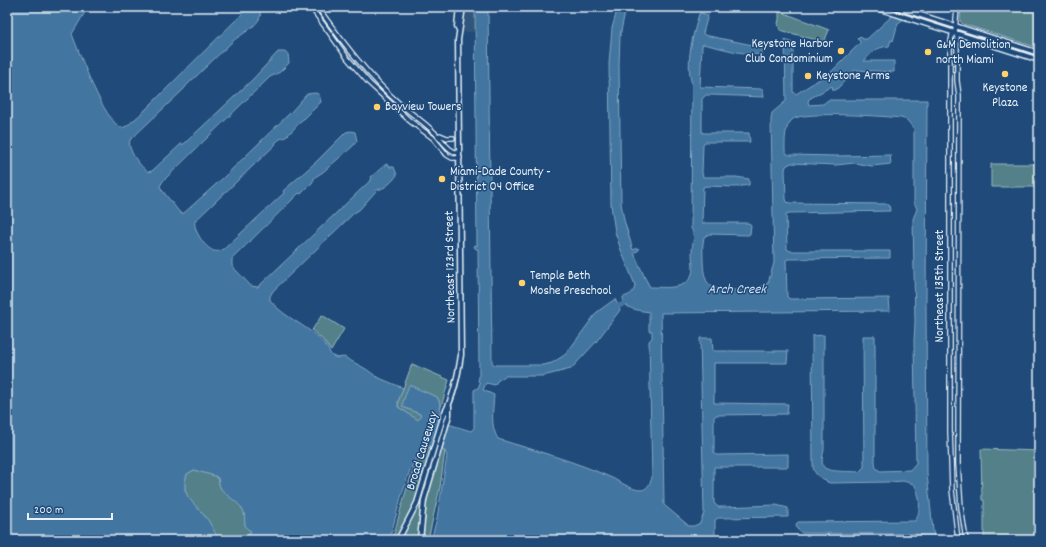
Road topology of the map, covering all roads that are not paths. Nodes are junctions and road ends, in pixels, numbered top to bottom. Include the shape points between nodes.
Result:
1 (312, 7) edge
2 (460, 7) edge
3 (463, 7) edge
4 (874, 7) edge
5 (896, 7) edge
6 (956, 7) edge
7 (319, 8) edge
8 (315, 12) junction
9 (955, 26) junction
10 (459, 30) junction
11 (955, 32) junction
12 (1021, 47) junction
13 (1039, 53) edge
14 (1019, 54) junction
15 (1039, 60) edge
16 (434, 131) junction
17 (452, 138) dead end
18 (460, 153) junction
19 (460, 158) junction
20 (950, 199) junction
21 (958, 199) junction
22 (950, 305) junction
23 (958, 305) junction
24 (449, 406) joint
25 (950, 406) junction
26 (958, 406) junction
27 (435, 452) junction
28 (954, 507) junction
29 (961, 507) junction
30 (398, 540) edge
31 (420, 540) edge
32 (958, 540) edge
33 (966, 540) edge

1 - 8 street
2 - 10 main road, Northeast 123rd Street via 457,26
3 - 10 main road, Northeast 123rd Street
4 - 11 main road
5 - 9 main road
6 - 9 street, Northeast 135th Street
7 - 8 street
7 - 16 street via 362,67 400,104
8 - 19 street via 331,37 369,83 410,121 433,138 447,155
9 - 11 street, Northeast 135th Street
9 - 12 main road
10 - 18 main road, Northeast 123rd Street
11 - 14 main road
11 - 20 street, Northeast 135th Street via 950,44
11 - 21 street, Northeast 135th Street via 959,95
12 - 13 main road
12 - 14 main road
14 - 15 main road
16 - 17 street via 445,138
16 - 18 street via 451,150
18 - 19 main road, Northeast 123rd Street
19 - 24 main road, Northeast 123rd Street via 462,349
20 - 21 street
20 - 22 street, Northeast 135th Street
21 - 23 street, Northeast 135th Street
22 - 23 street
22 - 25 street, Northeast 135th Street
23 - 26 street, Northeast 135th Street
24 - 27 main road, Broad Causeway
25 - 26 street
25 - 28 street, Northeast 135th Street
26 - 29 street, Northeast 135th Street
27 - 30 main road, Broad Causeway via 417,503
27 - 31 main road, Broad Causeway via 424,500
28 - 29 street
28 - 32 street, Northeast 135th Street
29 - 33 street, Northeast 135th Street

